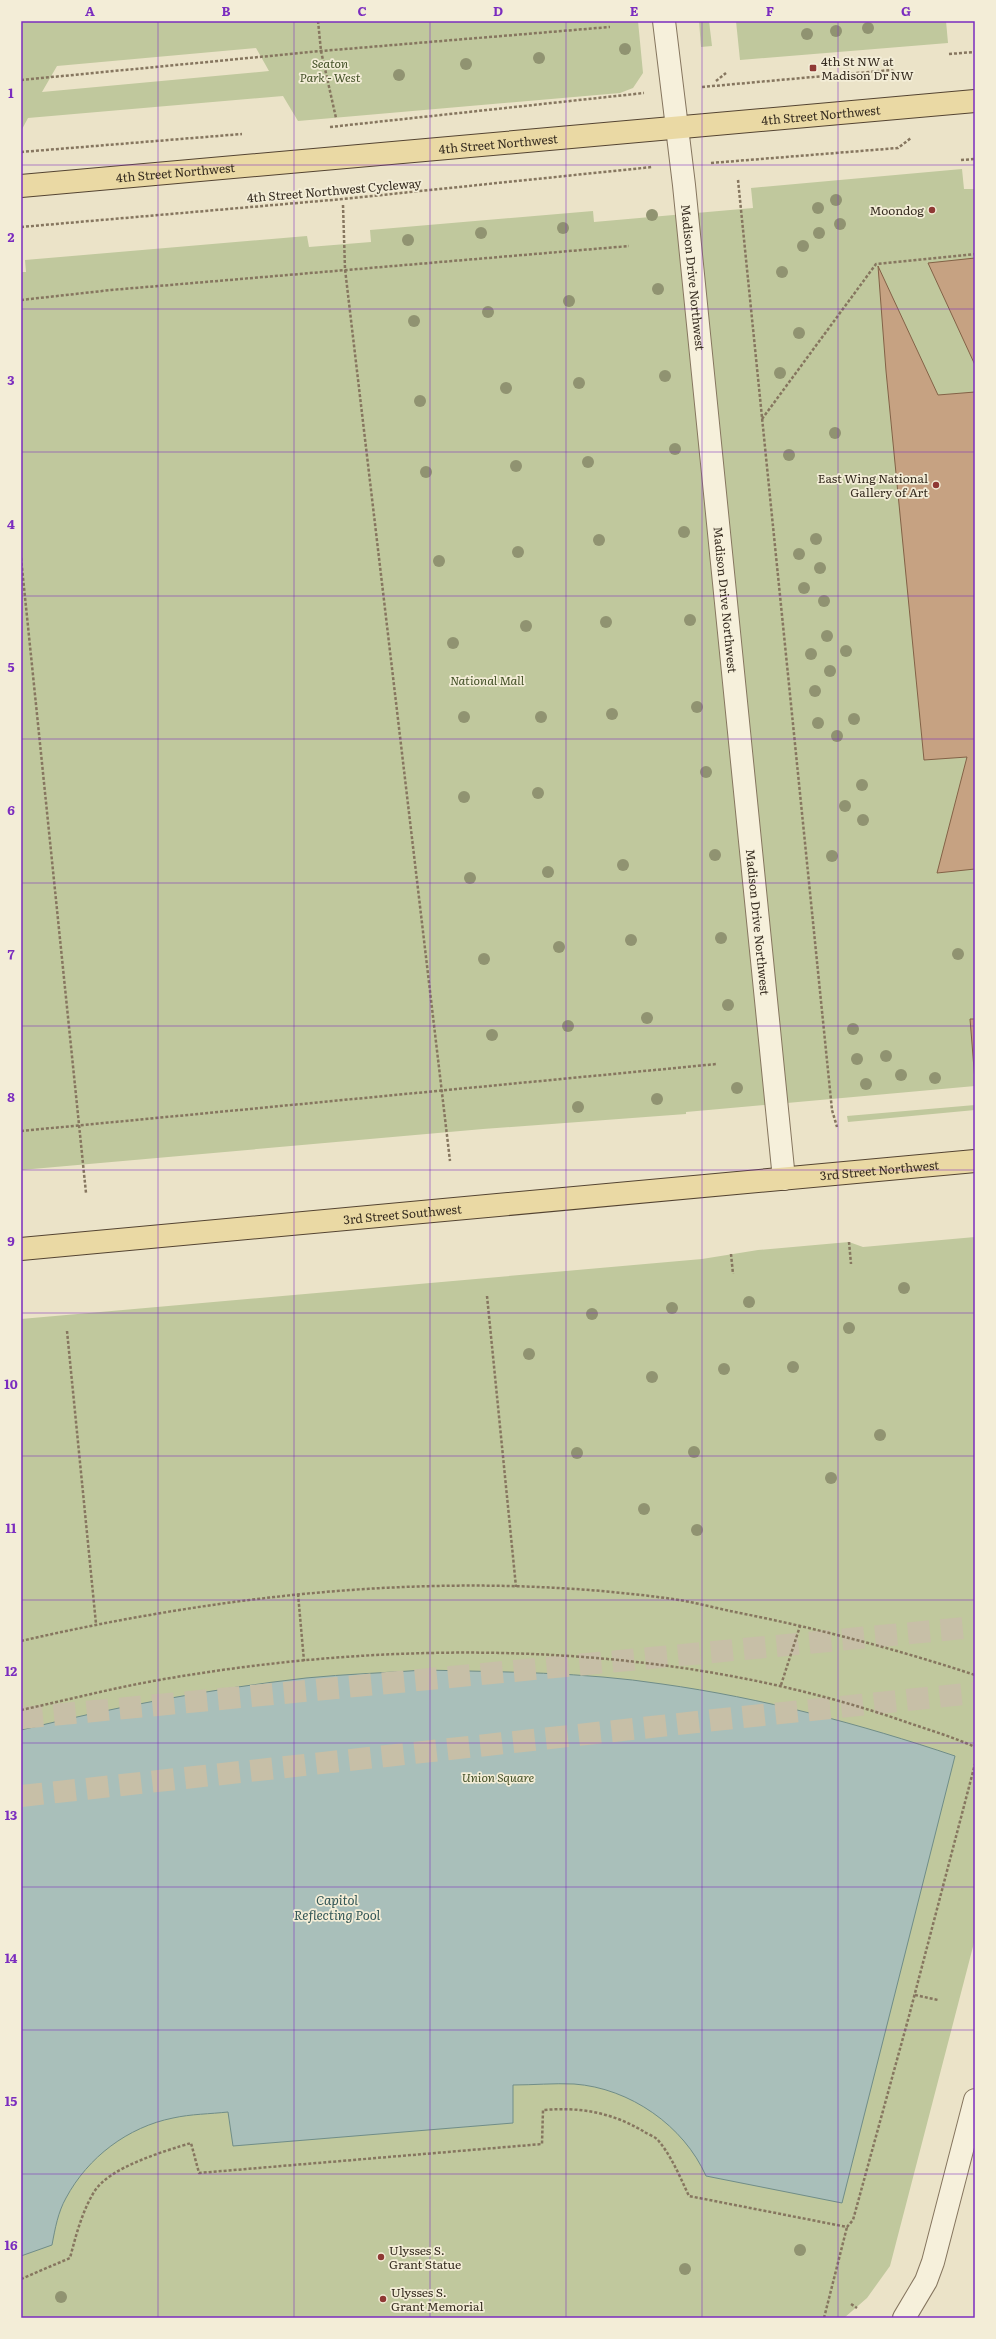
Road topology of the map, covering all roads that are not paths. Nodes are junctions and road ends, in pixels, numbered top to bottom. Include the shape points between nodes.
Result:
1 (664, 21) edge
2 (975, 101) edge
3 (676, 128) junction
4 (21, 186) edge
5 (975, 1161) edge
6 (784, 1179) junction
7 (21, 1249) edge
8 (975, 2100) edge
9 (904, 2318) edge

1 - 3 street, Madison Drive Northwest
2 - 3 main road, 4th Street Northwest
3 - 4 main road, 4th Street Northwest
3 - 6 street, Madison Drive Northwest via 684,185
5 - 6 main road, 3rd Street Northwest
6 - 7 main road, 3rd Street Southwest
8 - 9 street via 933,2262 926,2281

